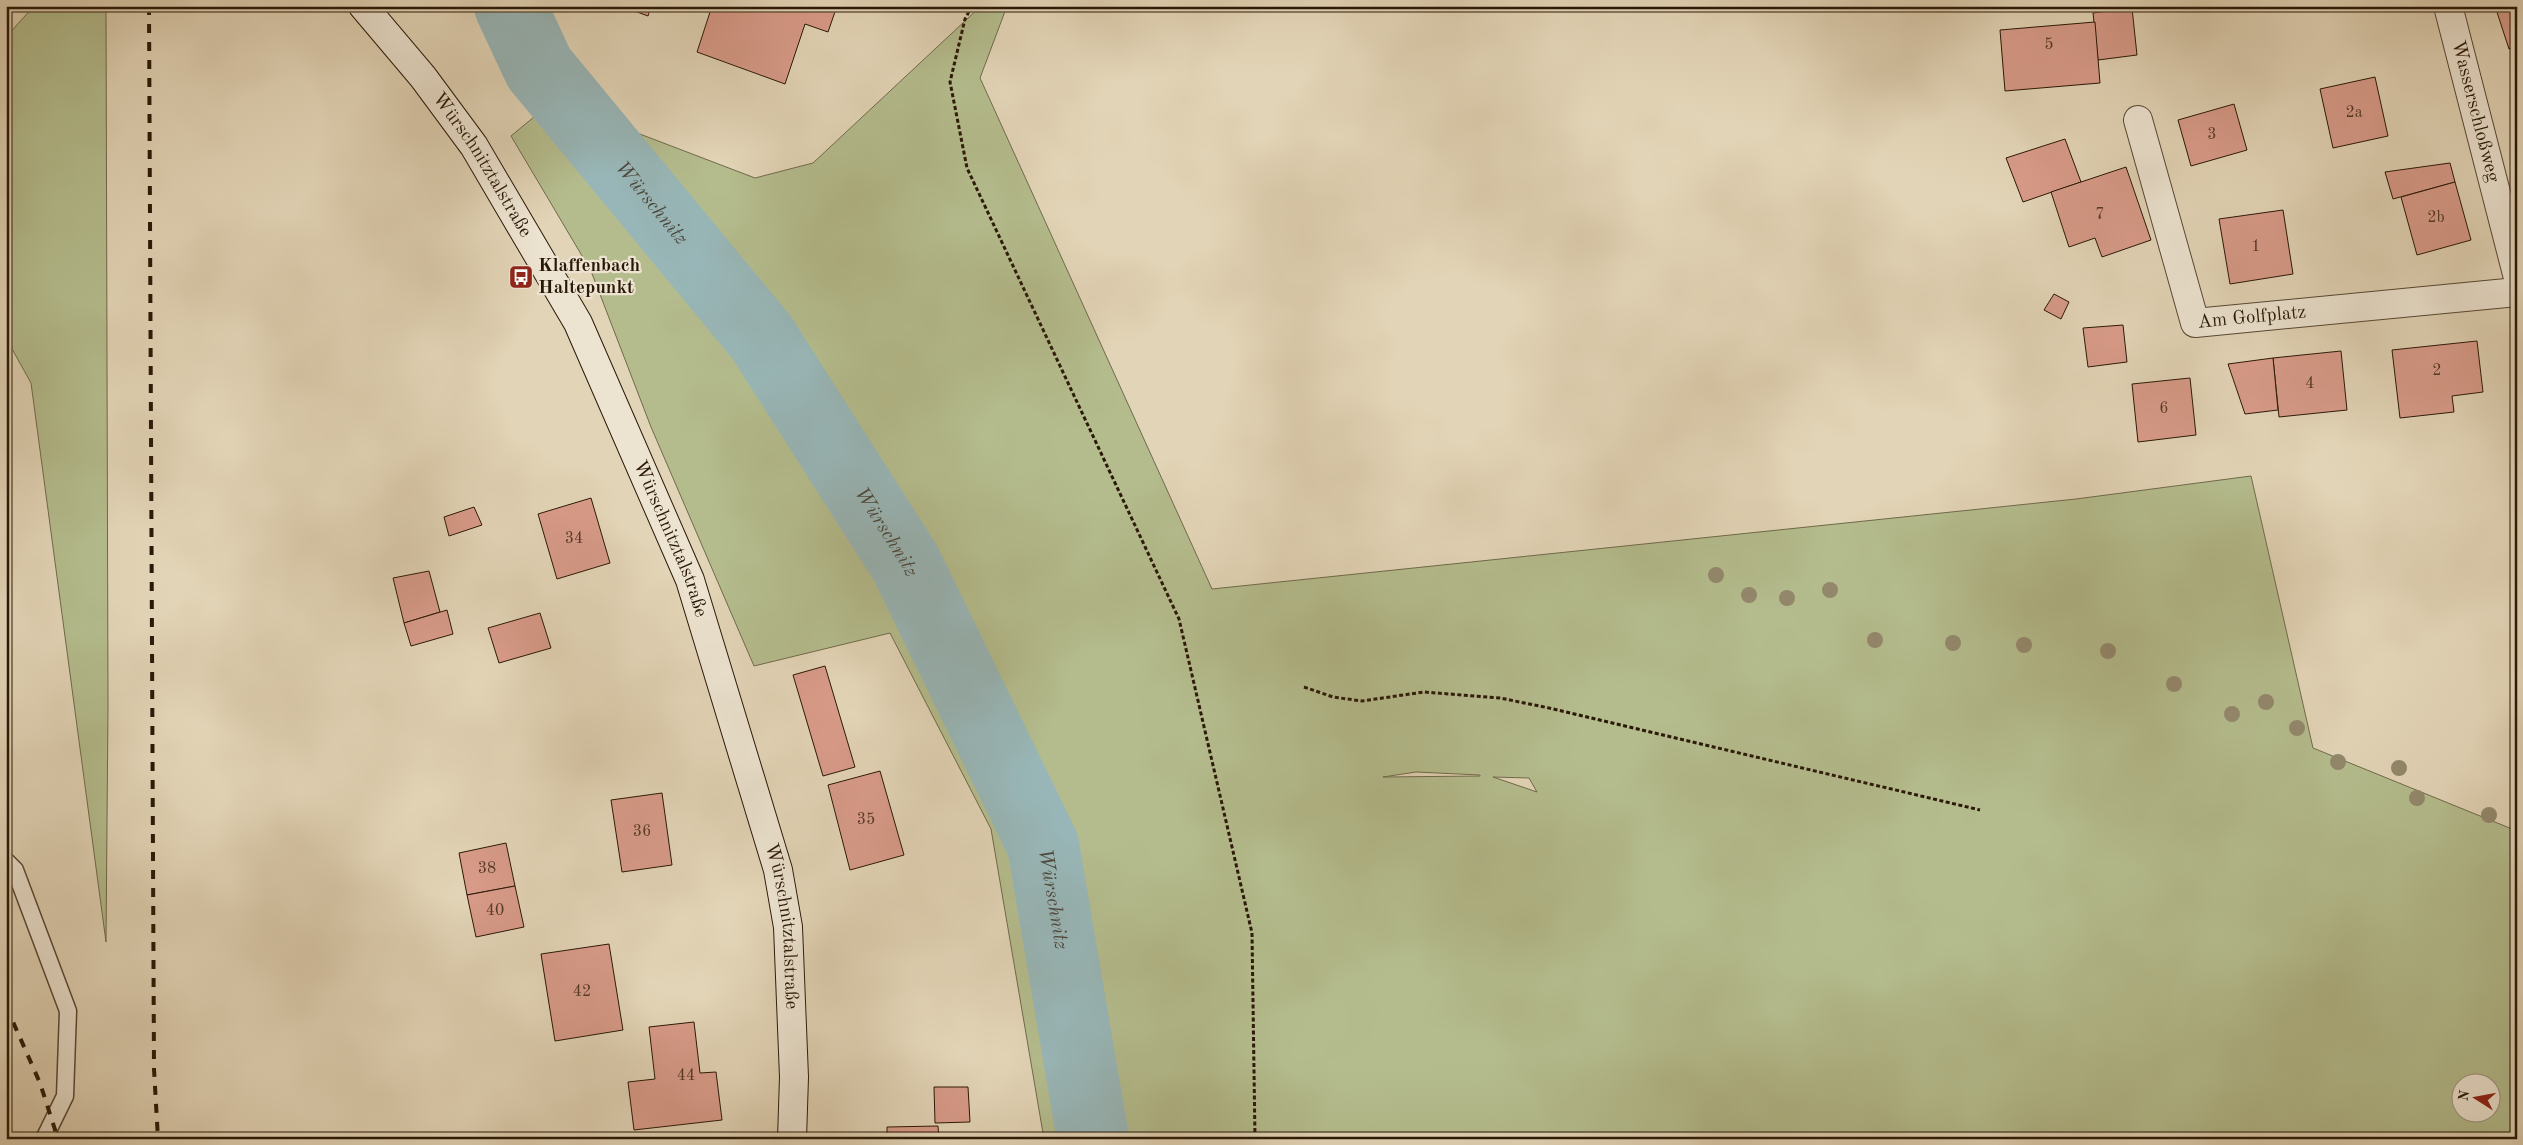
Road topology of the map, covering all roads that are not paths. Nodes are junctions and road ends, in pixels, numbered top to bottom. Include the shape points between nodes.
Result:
1 (363, 6) edge
2 (2448, 6) edge
3 (2138, 120) dead end
4 (2517, 274) edge
5 (2517, 292) edge
6 (6, 861) edge
7 (44, 1139) edge
8 (792, 1139) edge

1 - 8 main road, Würschnitztalstraße via 423,77 474,146 578,323 690,580 778,870 788,927 794,1077
2 - 4 main road, Wasserschloßweg
3 - 5 main road, Am Golfplatz via 2195,323
6 - 7 lane via 15,870 68,1011 65,1096

